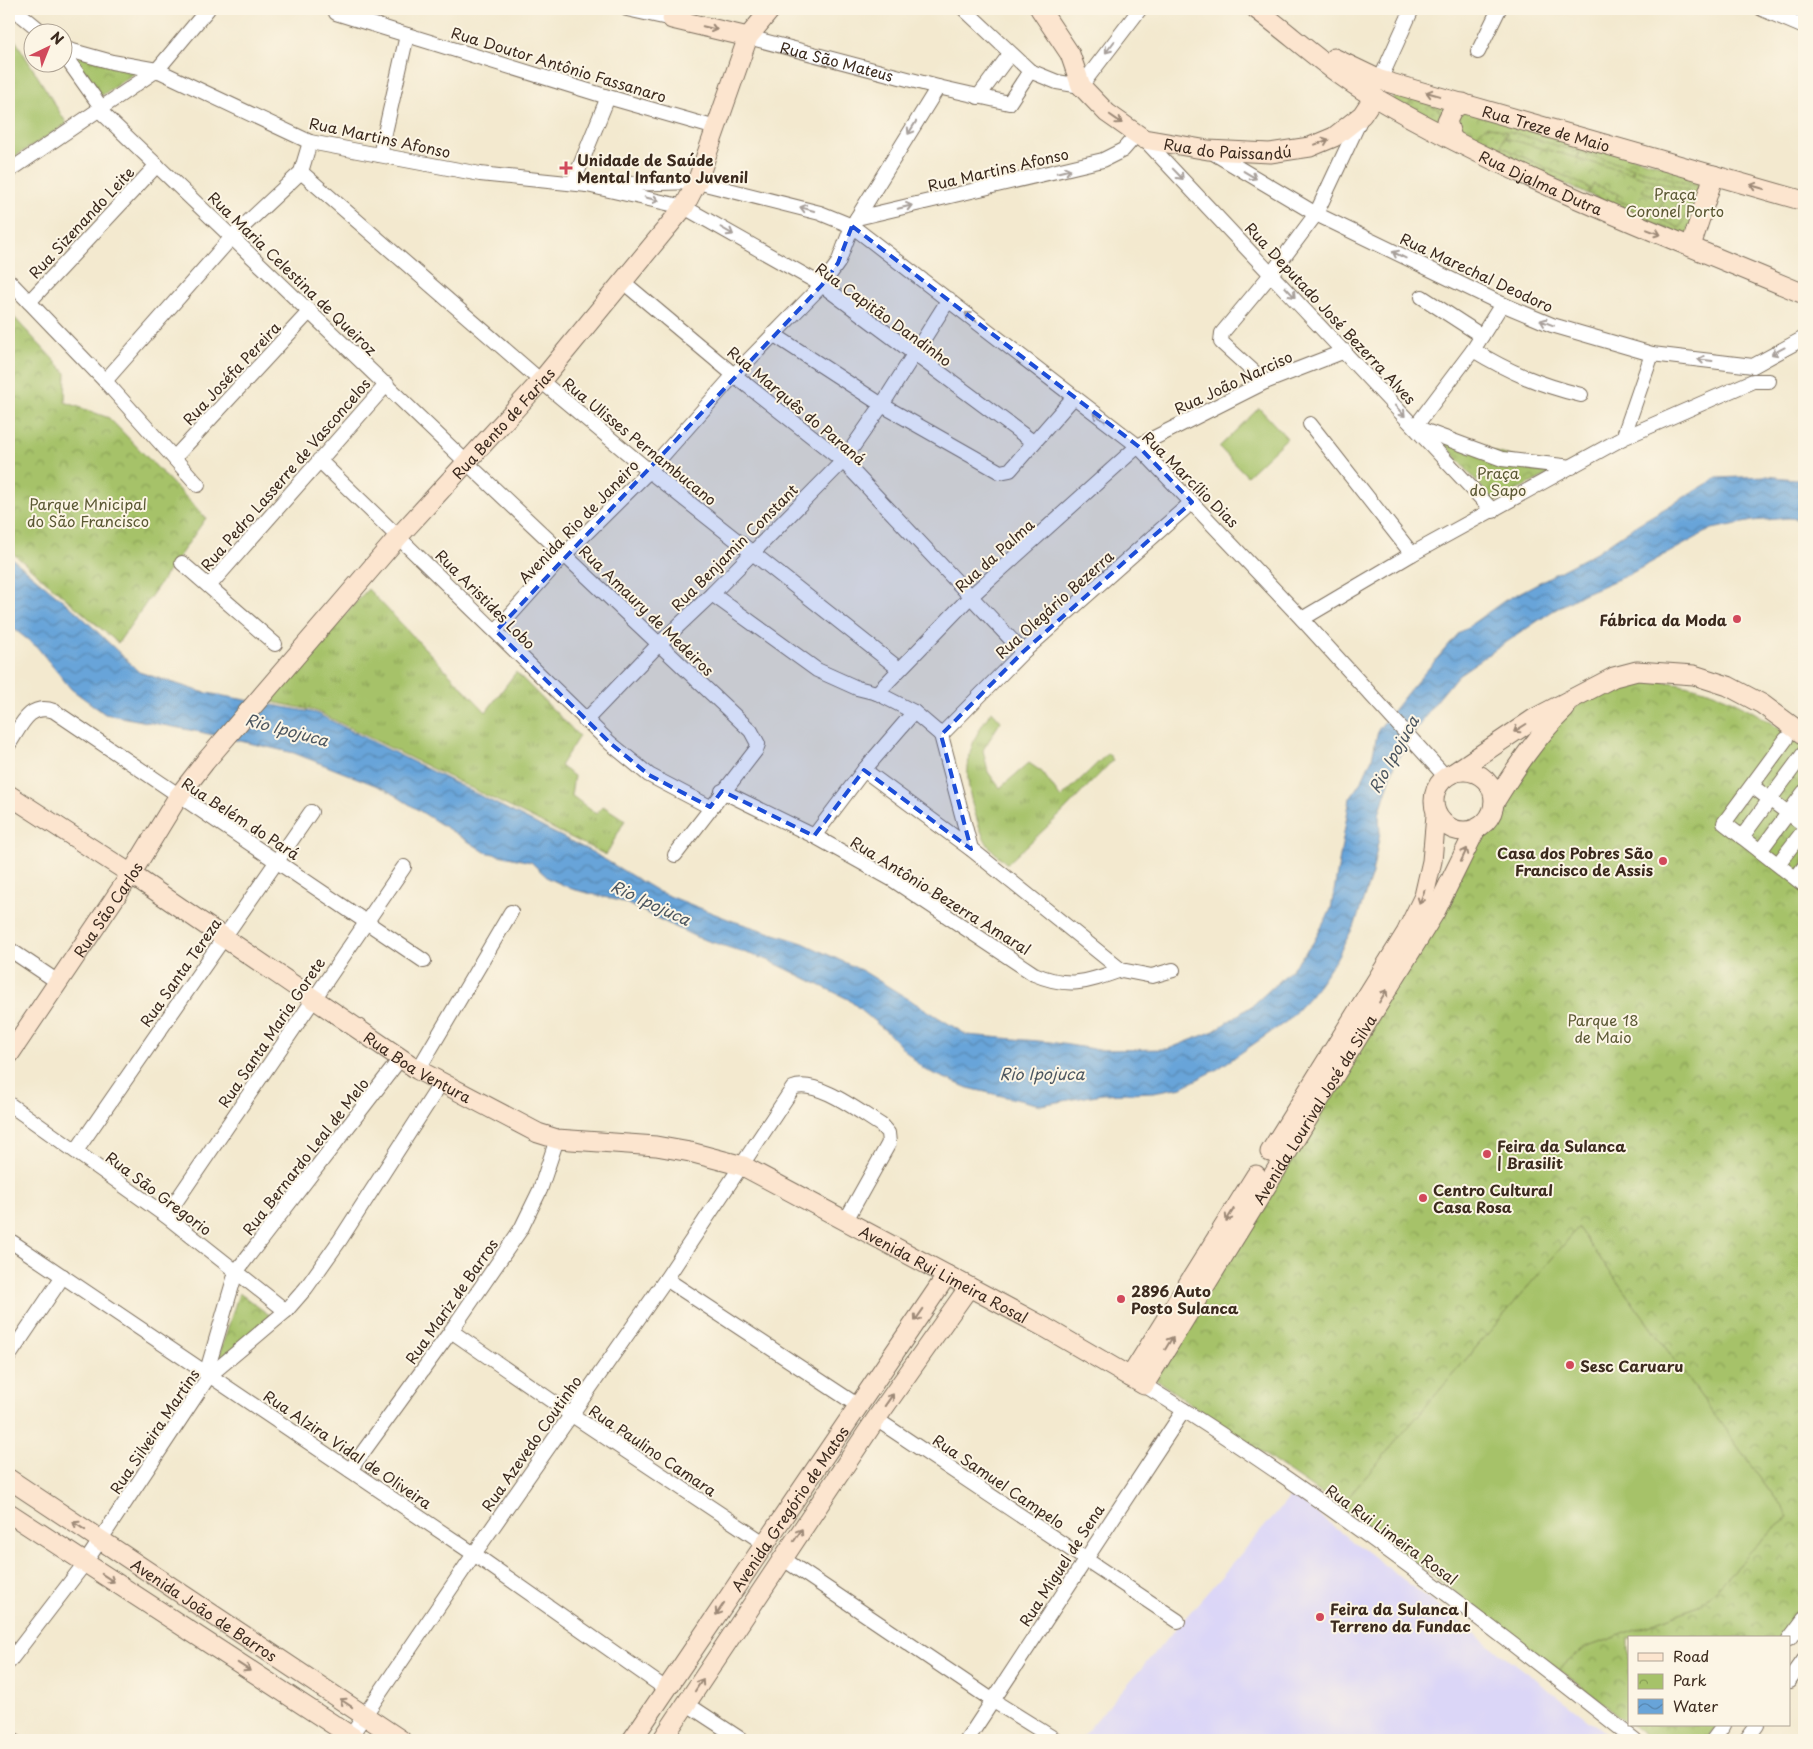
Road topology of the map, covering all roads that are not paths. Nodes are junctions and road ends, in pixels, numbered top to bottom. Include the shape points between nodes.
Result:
1 (14, 9) edge
2 (208, 9) edge
3 (627, 9) edge
4 (771, 9) edge
5 (964, 9) edge
6 (1040, 9) edge
7 (1140, 9) edge
8 (1256, 9) edge
9 (1412, 9) edge
10 (1499, 9) edge
11 (1762, 9) edge
12 (336, 13) dead end
13 (677, 14) edge
14 (30, 22) edge
15 (1804, 27) edge
16 (407, 35) junction
17 (748, 37) junction
18 (72, 51) edge
19 (1478, 52) dead end
20 (1010, 54) junction
21 (72, 67) edge
22 (157, 70) junction
23 (1030, 71) junction
24 (1081, 86) junction
25 (938, 87) junction
26 (1377, 88) junction
27 (608, 97) junction
28 (978, 97) junction
29 (1463, 103) junction
30 (100, 108) junction
31 (1362, 115) junction
32 (716, 128) junction
33 (1141, 137) junction
34 (1452, 138) junction
35 (310, 142) junction
36 (1208, 150) junction
37 (380, 155) junction
38 (157, 165) junction
39 (9, 171) edge
40 (300, 172) junction
41 (1714, 175) junction
42 (697, 182) junction
43 (573, 183) junction
44 (587, 185) junction
45 (1804, 201) edge
46 (684, 207) junction
47 (1316, 214) junction
48 (855, 222) junction
49 (232, 237) junction
50 (1691, 246) junction
51 (1272, 274) junction
52 (9, 281) edge
53 (622, 281) junction
54 (822, 285) junction
55 (1804, 294) edge
56 (1422, 297) dead end
57 (949, 299) junction
58 (29, 302) junction
59 (1502, 304) junction
60 (310, 311) junction
61 (773, 334) junction
62 (1482, 336) junction
63 (1804, 338) edge
64 (1473, 350) junction
65 (1344, 351) junction
66 (1652, 354) junction
67 (914, 355) junction
68 (734, 375) junction
69 (105, 381) junction
70 (541, 381) junction
71 (1769, 381) dead end
72 (1264, 382) junction
73 (386, 384) junction
74 (1581, 395) dead end
75 (1073, 398) junction
76 (882, 404) junction
77 (1310, 424) dead end
78 (1415, 427) junction
79 (1623, 438) junction
80 (1033, 442) junction
81 (1138, 446) junction
82 (176, 457) junction
83 (319, 460) junction
84 (465, 461) junction
85 (843, 461) junction
86 (1572, 467) junction
87 (649, 471) junction
88 (198, 485) dead end
89 (1192, 502) junction
90 (1493, 510) junction
91 (399, 536) junction
92 (565, 554) junction
93 (752, 554) junction
94 (1412, 554) junction
95 (182, 563) dead end
96 (209, 586) junction
97 (712, 594) junction
98 (970, 597) junction
99 (1302, 619) junction
100 (496, 631) junction
101 (275, 644) dead end
102 (658, 644) junction
103 (1024, 652) junction
104 (898, 668) junction
105 (877, 693) junction
106 (1578, 696) junction
107 (914, 712) junction
108 (585, 721) junction
109 (941, 735) junction
110 (1795, 737) edge
111 (9, 744) edge
112 (1804, 753) edge
113 (205, 762) joint
114 (864, 770) junction
115 (1450, 774) junction
116 (1752, 786) junction
117 (722, 791) junction
118 (1804, 792) edge
119 (9, 795) edge
120 (178, 797) junction
121 (1770, 799) junction
122 (1494, 803) junction
123 (710, 806) junction
124 (311, 812) dead end
125 (1788, 813) junction
126 (1436, 815) junction
127 (1804, 825) edge
128 (1476, 829) junction
129 (1804, 830) edge
130 (814, 836) junction
131 (1742, 837) junction
132 (972, 849) junction
133 (1760, 851) junction
134 (674, 855) dead end
135 (278, 860) junction
136 (1778, 864) junction
137 (404, 867) dead end
138 (131, 874) junction
139 (1801, 877) edge
140 (511, 912) dead end
141 (366, 922) junction
142 (224, 937) junction
143 (9, 949) edge
144 (424, 961) dead end
145 (1121, 970) junction
146 (1173, 970) dead end
147 (58, 982) junction
148 (313, 998) junction
149 (9, 1055) edge
150 (400, 1059) junction
151 (418, 1070) junction
152 (441, 1083) junction
153 (9, 1104) edge
154 (556, 1139) junction
155 (76, 1151) junction
156 (743, 1166) junction
157 (166, 1216) junction
158 (846, 1220) junction
159 (9, 1240) edge
160 (236, 1272) junction
161 (947, 1275) junction
162 (63, 1276) junction
163 (666, 1279) junction
164 (969, 1287) junction
165 (286, 1312) junction
166 (451, 1331) junction
167 (9, 1356) edge
168 (208, 1375) junction
169 (1137, 1380) junction
170 (857, 1405) junction
171 (1184, 1410) junction
172 (572, 1415) junction
173 (876, 1419) junction
174 (350, 1470) junction
175 (9, 1479) edge
176 (9, 1513) edge
177 (101, 1541) junction
178 (764, 1543) junction
179 (474, 1554) junction
180 (782, 1558) junction
181 (1085, 1558) junction
182 (85, 1564) junction
183 (1804, 1619) edge
184 (1178, 1621) dead end
185 (1790, 1638) edge
186 (1804, 1660) edge
187 (9, 1662) edge
188 (1790, 1680) edge
189 (666, 1689) junction
190 (992, 1700) junction
191 (686, 1704) junction
192 (365, 1716) junction
193 (1723, 1726) edge
194 (1756, 1726) edge
195 (9, 1738) edge
196 (352, 1739) edge
197 (13, 1740) edge
198 (400, 1740) edge
199 (632, 1740) edge
200 (662, 1740) edge
201 (742, 1740) edge
202 (967, 1740) edge
203 (1056, 1740) edge
204 (1635, 1740) edge
205 (1713, 1740) edge
206 (1746, 1740) edge

1 - 14 street
2 - 22 street
3 - 13 street, Rua São Mateus
4 - 17 street
5 - 20 street
6 - 24 street via 1070,54
7 -> 24 street
8 - 26 street, Rua Treze de Maio via 1295,38
9 - 26 street
10 - 19 street
11 - 15 street
12 - 16 street, Rua Doutor Antônio Fassanaro
13 -> 17 street, Rua São Mateus
16 - 27 street, Rua Doutor Antônio Fassanaro
16 - 37 street
17 - 25 street, Rua São Mateus
17 - 32 street, Rua Bento de Farias
18 - 22 street, Rua Martins Afonso
20 - 23 street
20 - 28 street
21 - 30 street, Rua Maria Celestina de Queiroz
22 - 30 street
22 - 35 street, Rua Martins Afonso
23 - 24 street via 1057,82
23 - 28 street, Rua São Mateus via 1009,103
24 -> 33 street, Rua do Paissandú via 1107,113
25 - 28 street, Rua São Mateus
25 -> 48 street, Avenida Rio de Janeiro
29 -> 26 street, Rua Treze de Maio
26 - 31 street, Rua do Paissandú
26 - 34 street, Rua Djalma Dutra
27 - 32 street, Rua Doutor Antônio Fassanaro
27 - 43 street
29 - 34 street via 1453,109 1447,121
29 - 41 street, Rua Treze de Maio
30 - 38 street, Rua Maria Celestina de Queiroz
30 - 39 street
36 -> 31 street, Rua do Paissandú via 1270,153 1310,147 1334,137
31 - 47 street
32 - 42 street, Rua Bento de Farias
33 - 36 street, Rua do Paissandú
48 -> 33 street, Rua Martins Afonso via 1103,160
33 -> 51 street, Rua Deputado José Bezerra Alves
34 -> 50 street, Rua Djalma Dutra via 1599,209
35 - 37 street, Rua Martins Afonso
35 - 40 street
36 -> 47 street, Rua Marechal Deodoro
37 - 43 street, Rua Martins Afonso via 480,174
38 - 49 street, Rua Maria Celestina de Queiroz
38 - 58 street, Rua Sizenando Leite
40 - 49 street
40 - 70 street, Rua Ulisses Pernambucano
45 -> 41 street, Rua Treze de Maio
41 - 50 street
42 - 44 street, Rua Martins Afonso
42 - 46 street, Rua Bento de Farias
48 -> 42 street, Rua Martins Afonso
43 - 44 street, Rua Martins Afonso
44 -> 46 street, Rua Martins Afonso
46 - 53 street, Rua Bento de Farias
46 -> 54 street, Rua Capitão Dandinho
47 - 51 street
59 -> 47 street, Rua Marechal Deodoro
48 - 54 street, Avenida Rio de Janeiro via 838,263
48 - 57 street, Rua Marcílio Dias
49 - 60 street, Rua Maria Celestina de Queiroz
49 - 69 street
50 - 55 street, Rua Djalma Dutra
51 -> 65 street, Rua Deputado José Bezerra Alves
51 - 72 street via 1222,333 1221,342
52 - 58 street
53 - 68 street, Rua Marquês do Paraná
53 - 70 street, Rua Bento de Farias
54 - 61 street, Avenida Rio de Janeiro
54 - 67 street, Rua Capitão Dandinho
56 - 62 street
57 - 67 street, Rua Benjamin Constant
75 -> 57 street, Rua Marcílio Dias
58 - 69 street
59 - 62 street
66 -> 59 street, Rua Marechal Deodoro via 1552,325
60 - 73 street, Rua Maria Celestina de Queiroz
60 - 82 street, Rua Joséfa Pereira
61 - 68 street, Avenida Rio de Janeiro
61 - 76 street
62 - 64 street
63 -> 66 street, Rua Marechal Deodoro via 1753,366
64 - 74 street via 1534,382
64 - 78 street
65 - 72 street, Rua João Narciso
65 -> 78 street, Rua Deputado José Bezerra Alves
66 - 79 street
67 - 76 street, Rua Benjamin Constant
67 - 80 street, Rua Capitão Dandinho
68 - 85 street, Rua Marquês do Paraná
68 - 87 street, Avenida Rio de Janeiro
69 - 82 street
70 - 84 street, Rua Bento de Farias
70 - 87 street, Rua Ulisses Pernambucano
71 - 79 street via 1753,381
72 - 81 street, Rua João Narciso
73 - 83 street, Rua Pedro Lasserre de Vasconcelos
73 - 84 street, Rua Maria Celestina de Queiroz
75 - 80 street
81 -> 75 street, Rua Marcílio Dias
76 - 80 street via 1000,472 1010,470
76 - 85 street, Rua Benjamin Constant
77 - 94 street
78 - 86 street via 1502,459
78 - 90 street, Rua Deputado José Bezerra Alves
79 - 86 street
81 - 89 street, Rua Marcílio Dias
81 - 98 street, Rua da Palma
82 - 88 street
83 - 91 street, Rua Aristides Lobo
83 - 96 street, Rua Pedro Lasserre de Vasconcelos
84 - 91 street, Rua Bento de Farias
84 - 92 street, Rua Amaury de Medeiros
85 - 93 street, Rua Benjamin Constant
85 - 98 street, Rua Marquês do Paraná
86 - 90 street
87 - 92 street, Avenida Rio de Janeiro
87 - 93 street, Rua Ulisses Pernambucano
89 - 99 street, Rua Marcílio Dias
89 - 103 street, Rua Olegário Bezerra
90 - 94 street
91 - 100 street, Rua Aristides Lobo
91 - 113 street, Rua Bento de Farias
92 - 100 street, Avenida Rio de Janeiro
92 - 102 street, Rua Amaury de Medeiros
93 - 97 street, Rua Benjamin Constant
93 - 104 street, Rua Ulisses Pernambucano
94 - 99 street
95 - 96 street
96 - 101 street
97 - 102 street, Rua Benjamin Constant
97 - 105 street via 817,670
98 - 103 street, Rua Marquês do Paraná
98 - 104 street, Rua da Palma
99 - 115 street, Rua Marcílio Dias via 1418,747
100 - 108 street, Rua Aristides Lobo
102 - 108 street, Rua Benjamin Constant
102 - 117 street, Rua Amaury de Medeiros via 751,731 758,744 752,756
103 - 109 street, Rua Olegário Bezerra
104 - 105 street, Rua da Palma
105 - 107 street
106 - 110 street via 1614,677 1637,671 1694,675 1728,686 1762,704
106 -> 115 street via 1502,739
106 - 122 street, Avenida Lourival José da Silva via 1546,728
107 - 109 street
107 - 114 street
108 - 123 street, Rua Aristides Lobo via 649,775
109 - 132 street
110 - 116 street
111 - 120 street, Rua Belém do Pará via 32,711 38,708 54,711
112 - 121 street
113 - 120 street, Rua São Carlos
114 - 130 street
114 - 132 street
115 - 122 street via 1465,770 1483,777 1493,793
115 - 126 street, Avenida Lourival José da Silva via 1434,794
116 - 121 street
116 - 131 street via 1724,823
117 - 123 street
117 - 130 street, Rua Antônio Bezerra Amaral
118 - 125 street
119 - 138 street, Rua Boa Ventura
120 - 135 street, Rua Belém do Pará
120 - 138 street, Rua São Carlos
121 - 125 street
121 - 131 street
122 - 128 street, Avenida Lourival José da Silva via 1489,818
123 - 134 street
124 - 135 street, Rua Santa Tereza
125 - 127 street
125 - 133 street
126 - 128 street via 1458,831
126 -> 169 street, Avenida Lourival José da Silva via 1432,861 1424,896 1406,932
169 -> 128 street, Avenida Lourival José da Silva via 1435,912
129 - 136 street
130 - 145 street, Rua Antônio Bezerra Amaral via 901,886 1051,982 1084,983
131 - 133 street
132 - 145 street
133 - 136 street
135 - 141 street, Rua Belém do Pará
135 - 142 street, Rua Santa Tereza
136 - 139 street
137 - 141 street, Rua Santa Maria Gorete
138 - 142 street, Rua Boa Ventura
138 - 147 street, Rua São Carlos
140 - 151 street
141 - 144 street, Rua Belém do Pará
141 - 148 street, Rua Santa Maria Gorete
142 - 148 street, Rua Boa Ventura
142 - 155 street, Rua Santa Tereza
143 - 147 street
145 - 146 street via 1152,976
147 - 149 street, Rua São Carlos
148 - 150 street, Rua Boa Ventura
148 - 157 street, Rua Santa Maria Gorete
150 - 151 street, Rua Boa Ventura
150 - 160 street, Rua Bernardo Leal de Melo
151 - 152 street, Rua Boa Ventura
152 - 154 street, Rua Boa Ventura
152 - 165 street, Rua Silveira Martins via 340,1240
153 - 155 street, Rua São Gregorio
154 - 156 street, Rua Boa Ventura via 656,1146
154 - 166 street, Rua Mariz de Barros via 540,1190 520,1229
155 - 157 street, Rua São Gregorio
156 - 158 street, Avenida Rui Limeira Rosal
156 - 158 street, Rua Azevedo Coutinho via 793,1088 807,1085 817,1088 881,1125 888,1133 889,1143
156 - 163 street, Rua Azevedo Coutinho
157 - 160 street, Rua São Gregorio
158 - 161 street, Avenida Rui Limeira Rosal
159 - 162 street, Rua Alzira Vidal de Oliveira
160 - 165 street, Rua São Gregorio
160 - 168 street
161 - 164 street, Avenida Rui Limeira Rosal
161 -> 170 street, Avenida Gregório de Matos
162 - 167 street
162 - 168 street, Rua Alzira Vidal de Oliveira
163 - 170 street
163 - 172 street, Rua Azevedo Coutinho
164 - 169 street, Avenida Rui Limeira Rosal
173 -> 164 street, Avenida Gregório de Matos
165 - 168 street, Rua Silveira Martins
166 - 172 street, Rua Paulino Camara
166 - 174 street, Rua Mariz de Barros
168 - 174 street, Rua Alzira Vidal de Oliveira
168 - 177 street, Rua Silveira Martins
169 - 171 street, Rua Rui Limeira Rosal
170 - 178 street, Avenida Gregório de Matos
171 - 181 street, Rua Miguel de Sena
171 - 204 street, Rua Rui Limeira Rosal via 1404,1561
172 - 178 street, Rua Paulino Camara
172 - 179 street, Rua Azevedo Coutinho
180 -> 173 street, Avenida Gregório de Matos
173 - 181 street, Rua Samuel Campelo
174 - 179 street, Rua Alzira Vidal de Oliveira
177 -> 175 street, Avenida João de Barros
176 - 182 street, Avenida João de Barros
177 - 182 street, Rua Silveira Martins
192 -> 177 street, Avenida João de Barros
178 -> 189 street, Avenida Gregório de Matos
179 - 189 street, Rua Alzira Vidal de Oliveira
179 - 192 street, Rua Azevedo Coutinho
180 - 190 street
191 -> 180 street, Avenida Gregório de Matos
181 - 184 street, Rua Samuel Campelo
181 - 190 street, Rua Miguel de Sena
182 - 187 street, Rua Silveira Martins
182 -> 196 street, Avenida João de Barros
183 - 185 street
186 - 188 street
189 - 199 street, Avenida Gregório de Matos
190 - 202 street, Rua Miguel de Sena
190 - 203 street
191 - 200 street, Avenida Gregório de Matos
191 - 201 street
192 - 196 street, Rua Azevedo Coutinho
192 - 198 street, Avenida João de Barros
193 - 205 street
194 - 206 street
195 - 197 street

